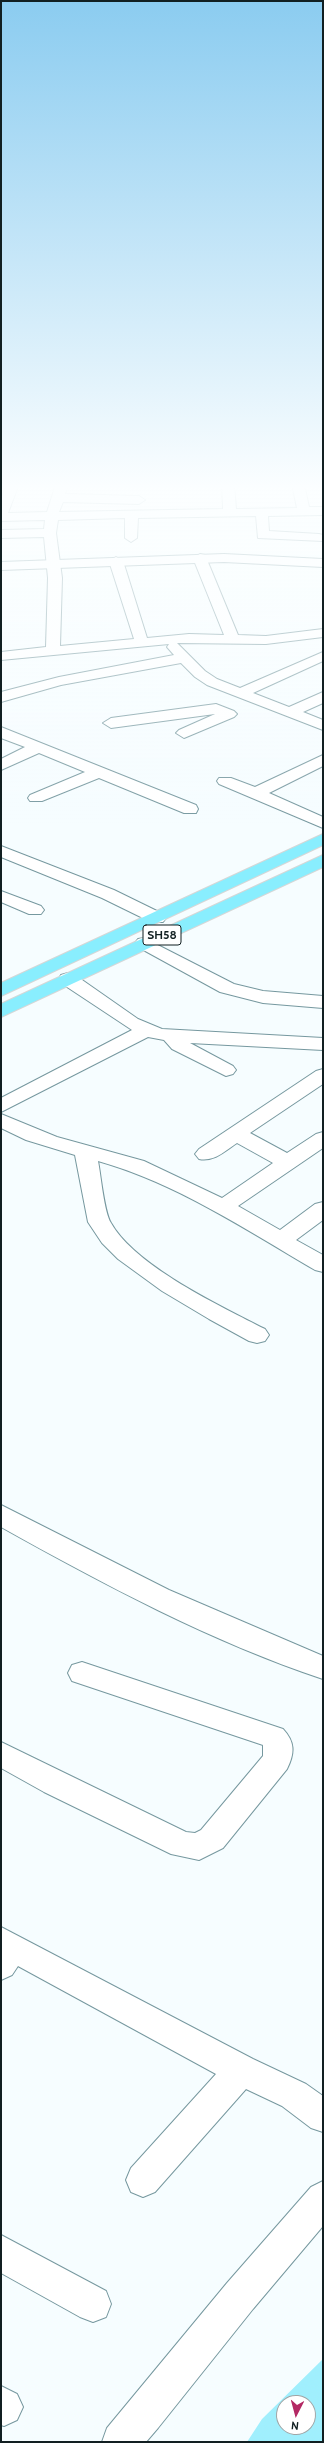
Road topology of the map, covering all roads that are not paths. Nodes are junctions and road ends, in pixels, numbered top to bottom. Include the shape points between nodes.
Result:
1 (53, 598) edge
2 (128, 598) edge
3 (216, 598) edge
4 (323, 633) edge
5 (233, 639) junction
6 (167, 640) junction
7 (142, 643) junction
8 (53, 652) junction
9 (20, 654) junction
10 (1, 656) edge
11 (323, 656) edge
12 (184, 658) junction
13 (47, 684) junction
14 (240, 693) junction
15 (1, 697) edge
16 (323, 697) edge
17 (260, 701) junction
18 (290, 712) junction
19 (323, 713) edge
20 (229, 714) junction
21 (308, 720) junction
22 (111, 723) dead end
23 (323, 725) edge
24 (1, 732) edge
25 (184, 733) dead end
26 (38, 747) junction
27 (323, 760) edge
28 (1, 765) edge
29 (98, 772) junction
30 (225, 781) dead end
31 (256, 792) junction
32 (36, 798) dead end
33 (190, 809) dead end
34 (323, 823) edge
35 (323, 839) edge
36 (1, 851) edge
37 (323, 860) edge
38 (1, 896) edge
39 (34, 910) dead end
40 (157, 918) junction
41 (144, 943) junction
42 (68, 979) junction
43 (1, 990) edge
44 (323, 1002) edge
45 (1, 1011) edge
46 (147, 1030) junction
47 (171, 1036) junction
48 (323, 1044) edge
49 (226, 1070) dead end
50 (323, 1075) edge
51 (1, 1106) edge
52 (1, 1120) edge
53 (236, 1134) junction
54 (323, 1138) edge
55 (85, 1151) junction
56 (206, 1154) dead end
57 (288, 1162) junction
58 (222, 1207) junction
59 (323, 1209) edge
60 (280, 1241) junction
61 (323, 1266) edge
62 (257, 1335) dead end
63 (1, 1515) edge
64 (323, 1668) edge
65 (82, 1673) dead end
66 (1, 1754) edge
67 (5, 1951) edge
68 (241, 2070) junction
69 (323, 2116) edge
70 (143, 2180) dead end
71 (323, 2199) edge
72 (1, 2253) edge
73 (93, 2304) dead end
74 (121, 2442) edge

1 - 8 street
2 - 7 street
3 - 5 street
4 - 5 street via 266,640
5 - 6 street
6 - 7 street
6 - 12 street
7 - 8 street
8 - 9 street
9 - 10 street
9 - 13 street
11 - 14 street
12 - 13 street
12 - 14 street via 206,679
13 - 15 street
14 - 17 street
16 - 18 street
17 - 18 street
17 - 20 street
18 - 21 street
19 - 21 street
20 - 22 street via 216,709
20 - 25 street
21 - 23 street
24 - 26 street
26 - 28 street
26 - 29 street
27 - 31 street
29 - 32 street
29 - 33 street
30 - 31 street
31 - 34 street
35 - 40 main road, SH58
36 - 40 street via 108,894
37 - 41 main road, SH58
38 - 39 street
40 - 43 main road, SH58
41 - 42 main road, SH58
41 - 44 street via 222,986 242,993
42 - 45 main road, SH58
42 - 46 street
46 - 47 street
46 - 51 street
47 - 48 street
47 - 49 street via 179,1045
50 - 53 street
52 - 55 street via 41,1138
53 - 56 street
53 - 57 street
54 - 57 street
55 - 58 street via 136,1166
55 - 62 street via 99,1222 104,1232 146,1269 178,1292
57 - 58 street
58 - 60 street
59 - 60 street
60 - 61 street
63 - 64 street via 136,1589
65 - 66 street via 273,1737 279,1744 277,1760 212,1839 199,1847 182,1845 54,1783
67 - 68 street
68 - 69 street via 294,2095
68 - 70 street
71 - 74 street
72 - 73 street

